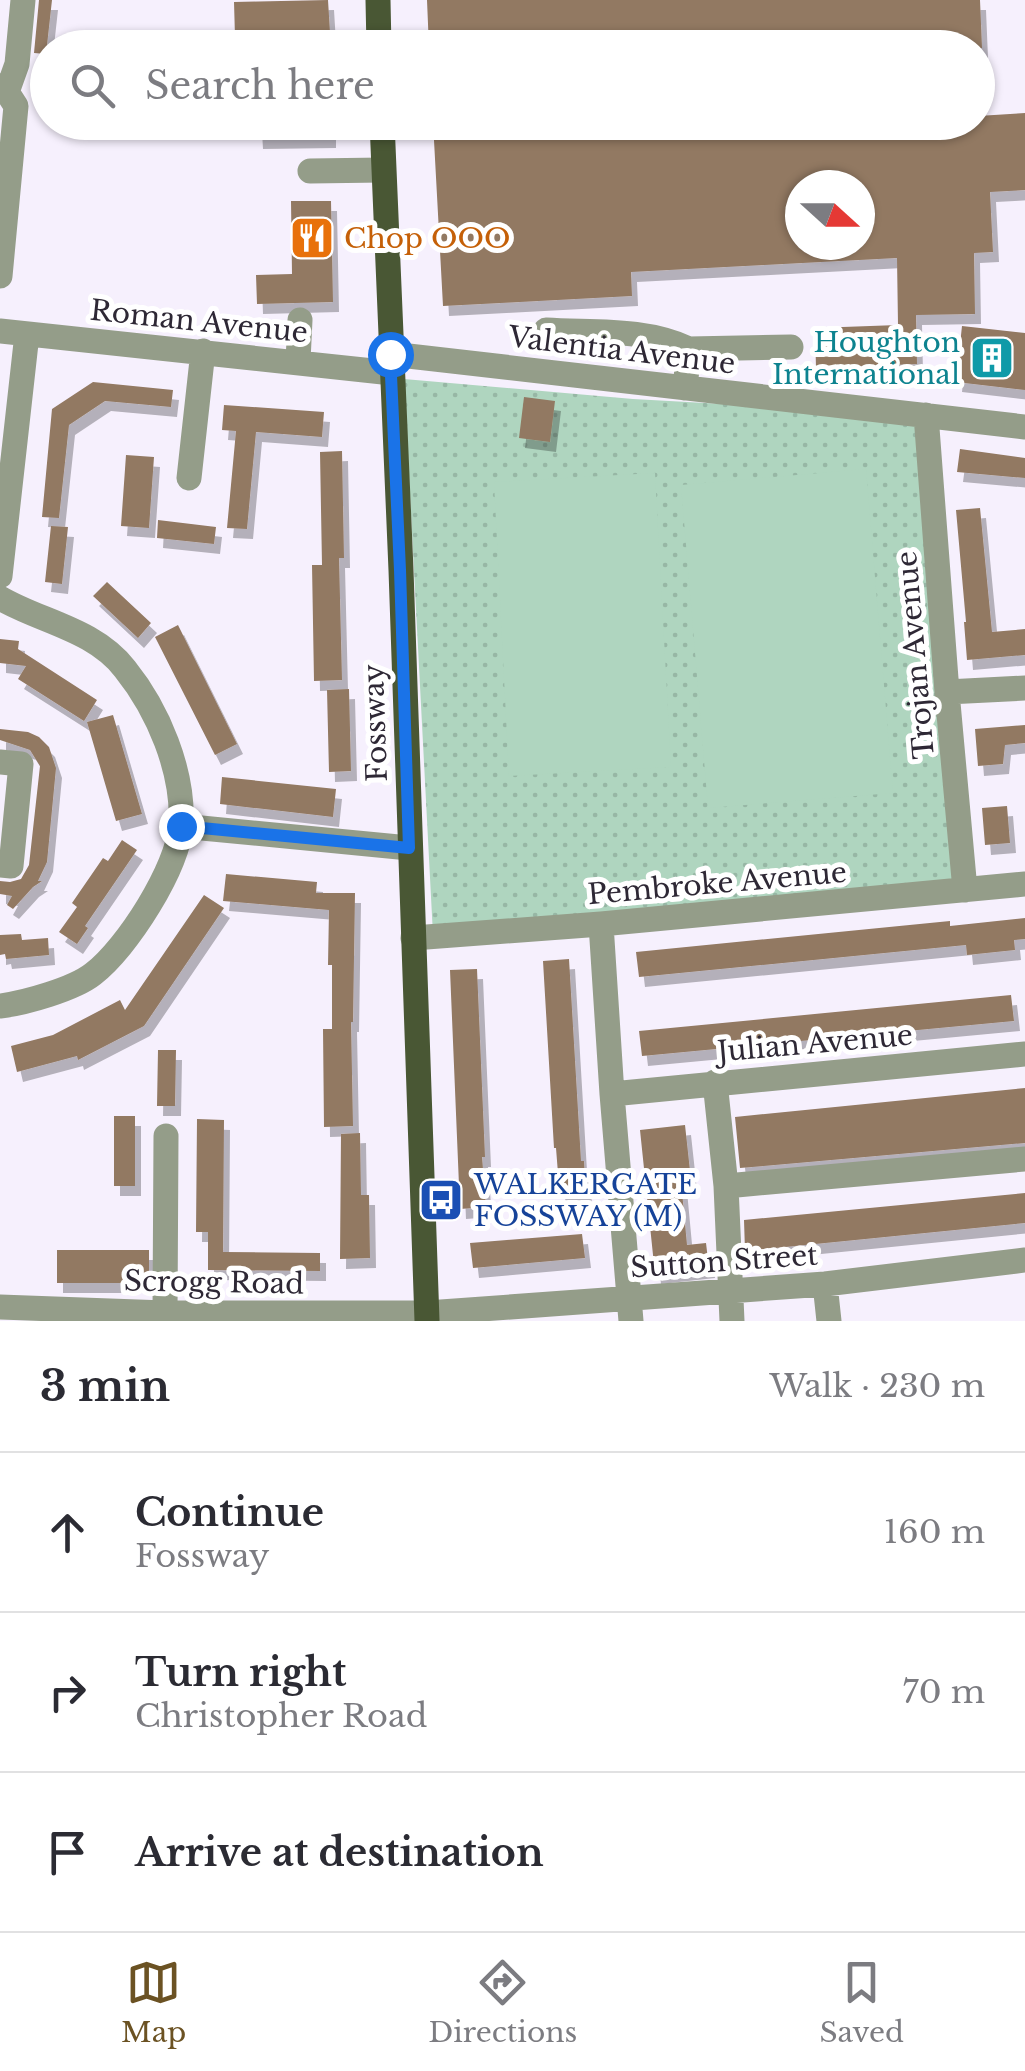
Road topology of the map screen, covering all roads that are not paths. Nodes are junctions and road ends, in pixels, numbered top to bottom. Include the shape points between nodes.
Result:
1 (23, 0) edge
2 (378, 0) edge
3 (379, 30) edge
4 (3, 89) edge
5 (382, 140) edge
6 (383, 170) junction
7 (310, 172) dead end
8 (0, 276) edge
9 (300, 320) dead end
10 (0, 330) edge
11 (546, 330) dead end
12 (27, 334) junction
13 (791, 347) dead end
14 (689, 349) junction
15 (202, 351) junction
16 (298, 361) junction
17 (391, 364) junction
18 (685, 388) junction
19 (926, 415) junction
20 (1025, 426) edge
21 (189, 478) dead end
22 (0, 576) edge
23 (0, 598) edge
24 (1025, 688) edge
25 (947, 692) junction
26 (0, 762) edge
27 (181, 826) junction
28 (409, 848) junction
29 (0, 864) edge
30 (1025, 884) edge
31 (965, 890) junction
32 (600, 924) junction
33 (413, 938) junction
34 (0, 1006) edge
35 (1025, 1054) edge
36 (715, 1082) junction
37 (612, 1094) junction
38 (166, 1136) dead end
39 (1025, 1159) edge
40 (726, 1186) junction
41 (1025, 1260) edge
42 (826, 1284) junction
43 (732, 1290) junction
44 (0, 1307) edge
45 (630, 1309) edge
46 (165, 1313) junction
47 (540, 1314) edge
48 (427, 1317) edge
49 (732, 1321) edge
50 (828, 1321) edge

1 - 4 street via 16,64
2 - 3 main road
4 - 8 street via 16,106
5 - 6 main road, Fossway
6 - 7 street
6 - 17 main road, Fossway
9 - 16 street
10 - 12 street, Roman Avenue
11 - 14 street via 652,335
12 - 15 street, Roman Avenue
12 - 22 street
13 - 14 street
14 - 18 street
15 - 16 street, Roman Avenue
15 - 21 street
16 - 17 street, Roman Avenue
17 - 18 street, Valentia Avenue
17 - 28 main road, Fossway
18 - 19 street, Valentia Avenue
19 - 20 street, Valentia Avenue
19 - 25 street, Trojan Avenue
23 - 27 street via 61,623 124,666 163,733
24 - 25 street
25 - 31 street, Trojan Avenue
26 - 29 street via 22,764 11,866
27 - 28 street
27 - 34 street via 156,895 92,975
28 - 33 main road, Fossway
30 - 31 street, Pembroke Avenue
31 - 32 street, Pembroke Avenue
32 - 33 street, Pembroke Avenue
32 - 37 street
33 - 48 main road, Fossway
35 - 36 street, Julian Avenue
36 - 37 street, Julian Avenue
36 - 40 street
37 - 45 street
38 - 46 street
39 - 40 street
40 - 43 street
41 - 42 street, Sutton Street
42 - 43 street, Sutton Street
42 - 50 street
43 - 45 street, Sutton Street
43 - 49 street
44 - 46 street, Scrogg Road
45 - 47 street, Sutton Street
46 - 48 street, Scrogg Road
47 - 48 street, Sutton Street

